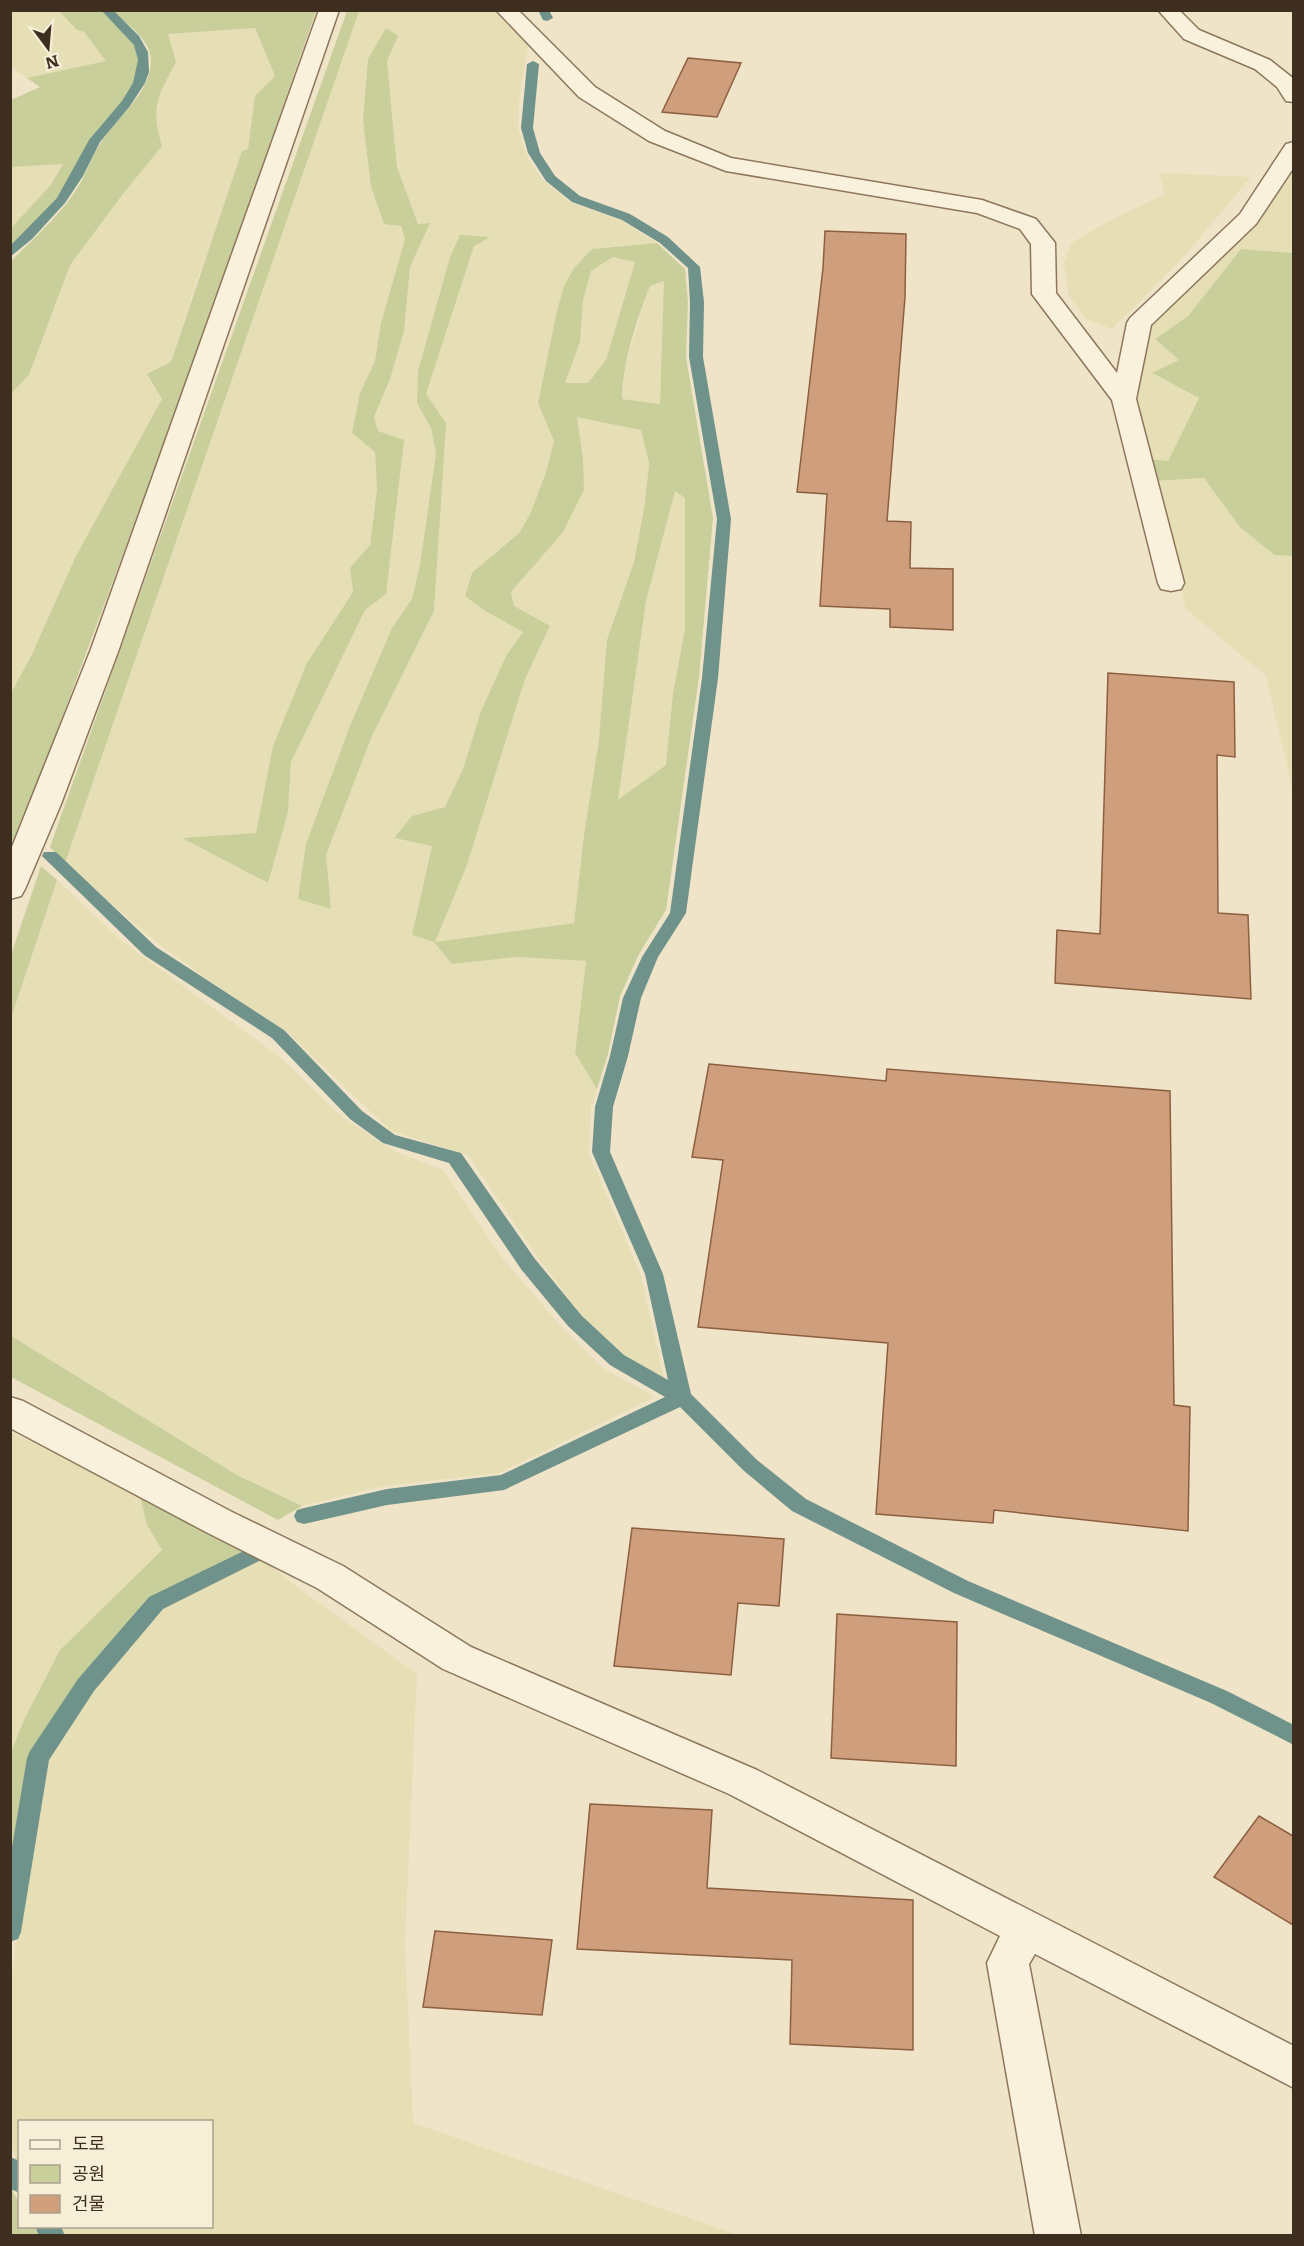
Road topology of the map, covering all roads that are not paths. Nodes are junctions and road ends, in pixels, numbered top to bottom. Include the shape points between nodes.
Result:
1 (329, 10) edge
2 (506, 10) edge
3 (1168, 10) edge
4 (1293, 96) edge
5 (1293, 149) edge
6 (1124, 399) junction
7 (1172, 583) dead end
8 (10, 889) edge
9 (10, 1411) edge
10 (1026, 1929) junction
11 (1293, 2068) edge
12 (1058, 2235) edge

1 - 8 street via 105,649
2 - 6 street via 586,92 657,136 726,164 982,207 1028,224 1043,243 1044,294
3 - 4 street via 1194,36 1266,65
5 - 6 street via 1248,219 1139,323
6 - 7 street
9 - 10 street via 330,1577 457,1658 743,1782
10 - 11 street
10 - 12 street via 1008,1963

